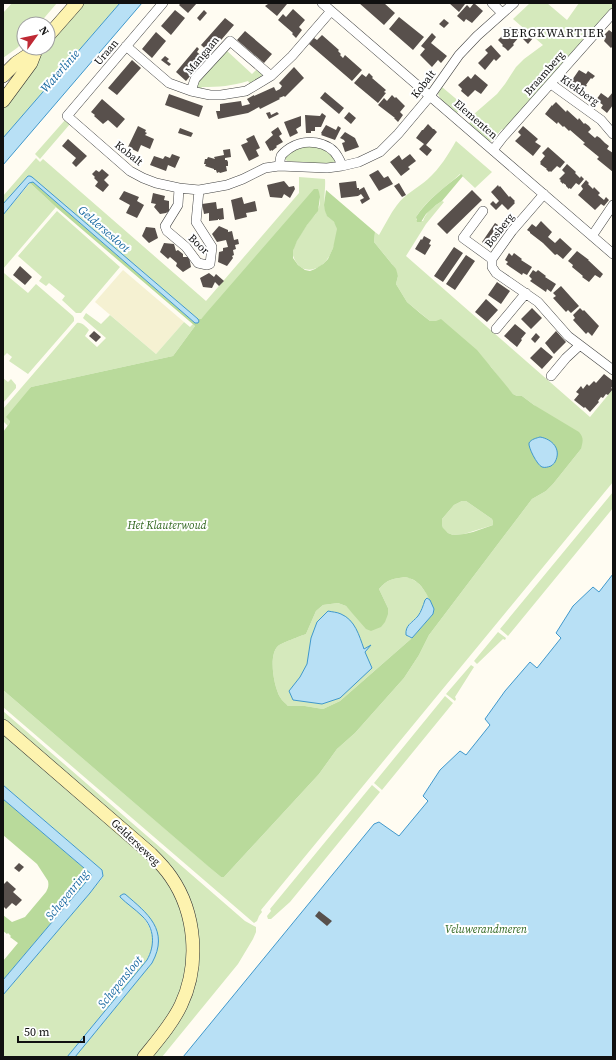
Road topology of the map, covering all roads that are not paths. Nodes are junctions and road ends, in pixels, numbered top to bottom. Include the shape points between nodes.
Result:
1 (77, 3) edge
2 (163, 3) edge
3 (322, 3) edge
4 (492, 3) edge
5 (514, 3) edge
6 (331, 11) junction
7 (502, 13) junction
8 (613, 13) edge
9 (56, 27) edge
10 (126, 46) junction
11 (26, 56) edge
12 (34, 56) edge
13 (3, 76) edge
14 (272, 76) junction
15 (551, 84) junction
16 (191, 91) junction
17 (430, 96) junction
18 (4, 98) edge
19 (66, 116) joint
20 (613, 134) edge
21 (493, 150) junction
22 (279, 166) junction
23 (342, 166) junction
24 (179, 188) junction
25 (199, 190) junction
26 (544, 194) junction
27 (613, 205) edge
28 (483, 211) dead end
29 (592, 236) junction
30 (613, 254) edge
31 (492, 259) junction
32 (526, 293) junction
33 (496, 329) dead end
34 (580, 345) junction
35 (613, 370) edge
36 (551, 376) dead end
37 (3, 726) edge
38 (144, 1057) edge

1 - 9 street
2 - 10 street, Uraan
3 - 6 street, Elementen
4 - 7 street
5 - 7 street, Kobalt
6 - 14 street, Mangaan
6 - 17 street, Elementen
7 - 17 street, Kobalt via 459,55
8 - 15 street, Braamberg
10 - 16 street, Mangaan via 168,83
10 - 19 street, Uraan
11 - 13 street
12 - 18 street
14 - 16 street, Mangaan via 246,91 210,95
14 - 16 street, Mangaan via 230,41 195,79
15 - 20 street, Kiekberg via 601,120
15 - 21 street, Braamberg
17 - 21 street, Elementen
17 - 23 street, Kobalt via 380,152 359,162
19 - 24 street, Kobalt via 130,171 156,183
21 - 26 street, Elementen
22 - 23 street, Kobalt
22 - 23 street via 281,156 286,150 304,142 314,142 332,150
22 - 25 street, Kobalt via 265,168 227,185
24 - 25 street, Kobalt
24 - 25 street, Boor via 178,205 165,226 167,232 186,247 198,263 207,265 210,264 212,247 196,222
26 - 29 street, Elementen
26 - 31 street, Bosberg
27 - 29 street
28 - 31 street via 463,238
29 - 30 street, Elementen
31 - 32 street, Bosberg via 492,267 496,273
32 - 33 street
32 - 34 street, Bosberg
34 - 35 street, Bosberg
34 - 36 street
37 - 38 street, Gelderseweg via 151,854 171,877 182,898 187,910 193,944 190,981 182,1004 170,1024

